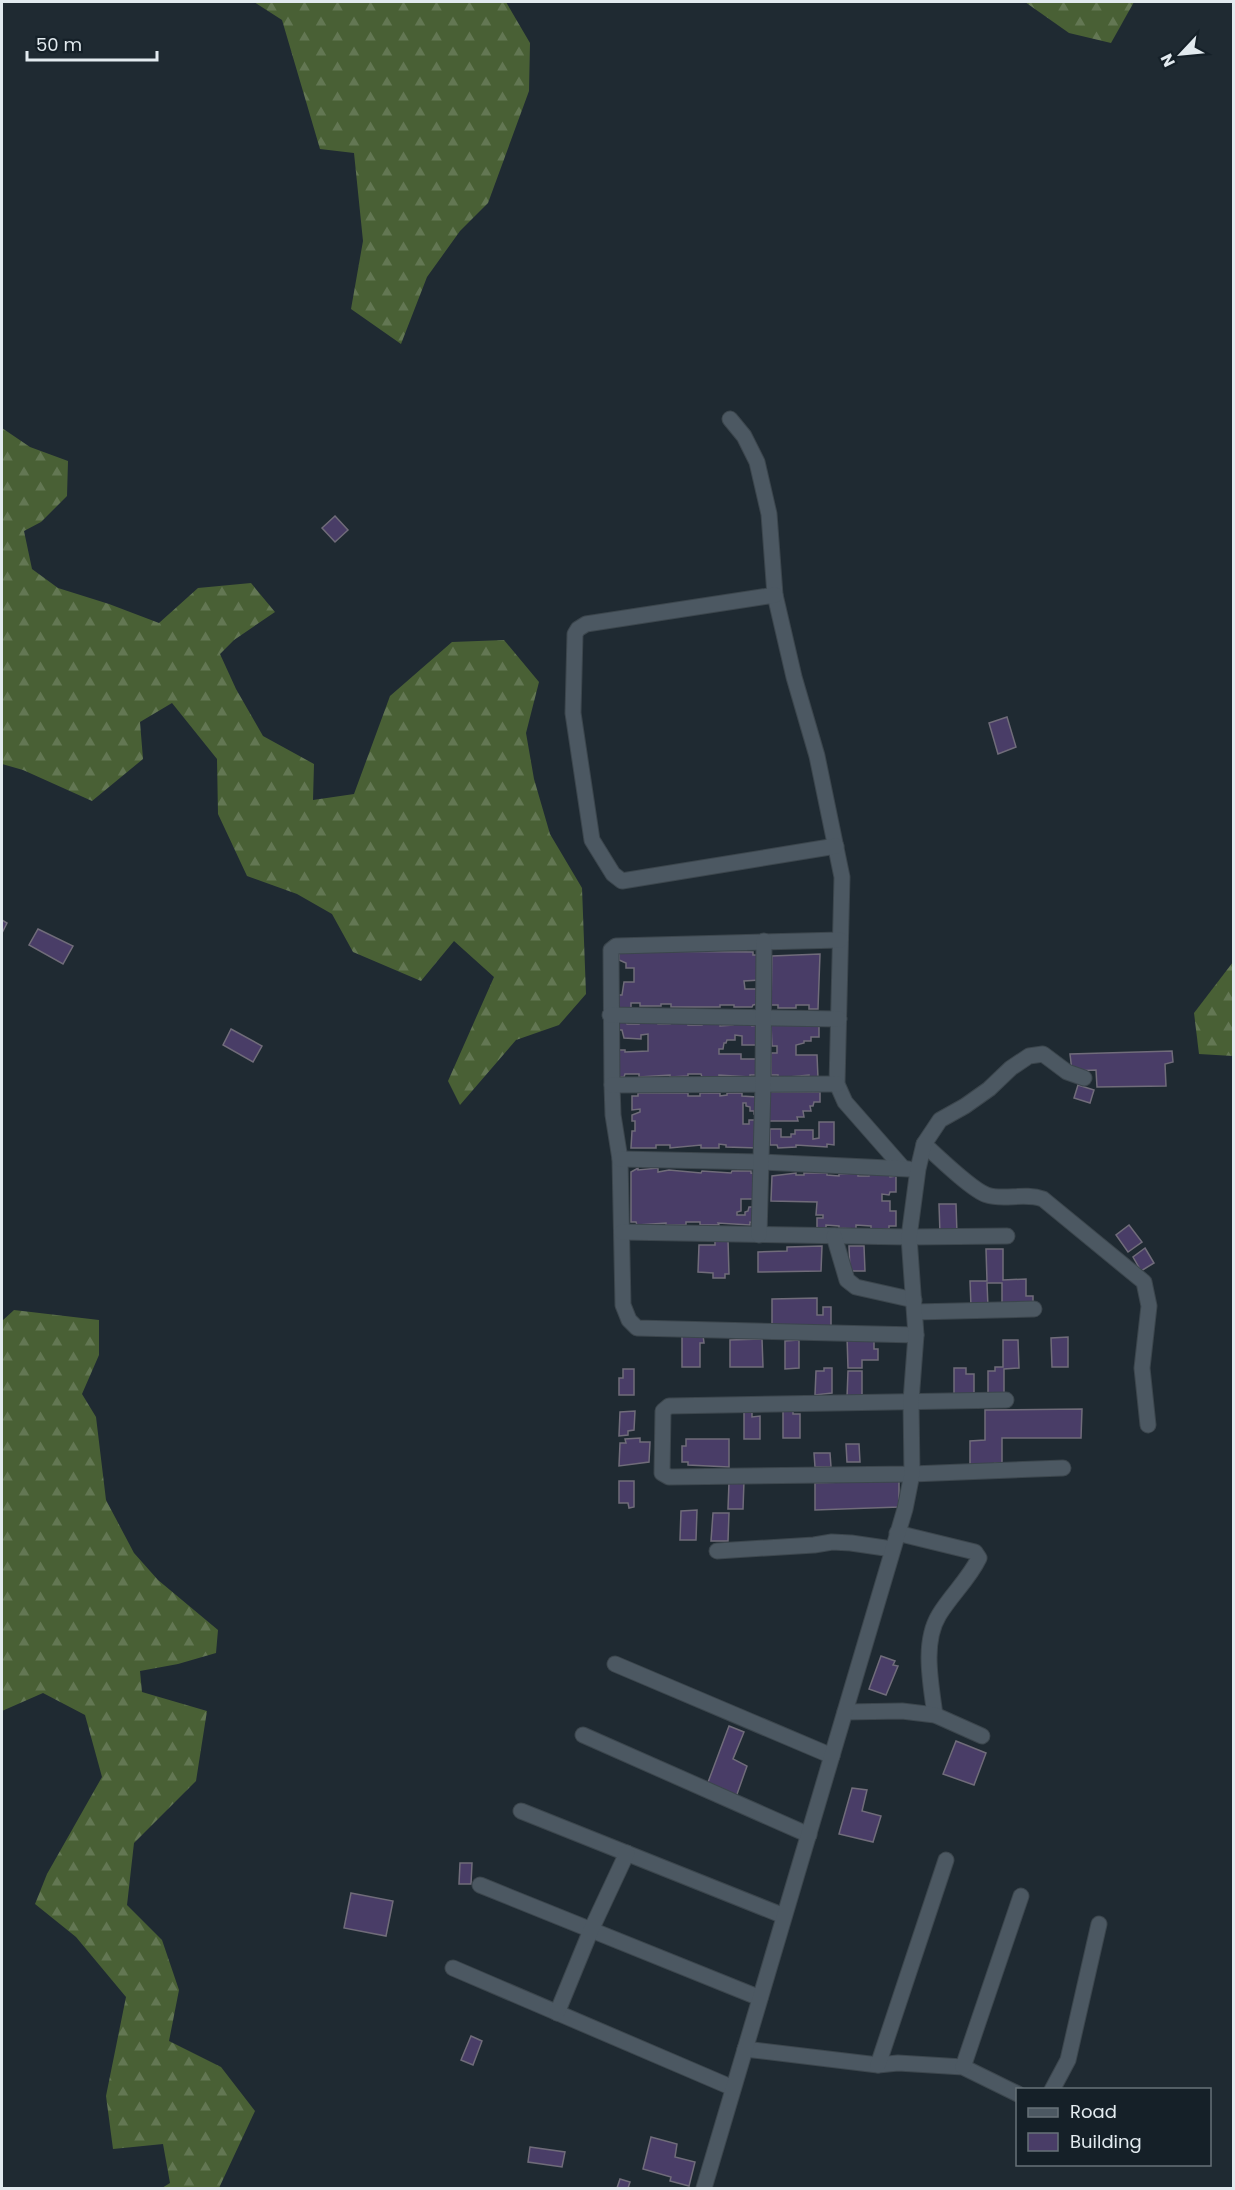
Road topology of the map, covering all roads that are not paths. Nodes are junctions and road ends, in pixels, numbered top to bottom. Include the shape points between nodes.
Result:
1 (730, 418) dead end
2 (775, 596) junction
3 (836, 846) junction
4 (764, 940) junction
5 (840, 940) junction
6 (610, 1015) junction
7 (762, 1017) junction
8 (838, 1018) junction
9 (1084, 1078) dead end
10 (763, 1084) junction
11 (837, 1084) junction
12 (612, 1085) junction
13 (924, 1144) junction
14 (620, 1159) junction
15 (761, 1162) junction
16 (910, 1169) junction
17 (622, 1232) junction
18 (759, 1234) junction
19 (834, 1236) junction
20 (1006, 1236) dead end
21 (909, 1237) junction
22 (915, 1306) junction
23 (1034, 1309) dead end
24 (916, 1335) junction
25 (1006, 1400) dead end
26 (912, 1401) junction
27 (1148, 1425) dead end
28 (1063, 1468) dead end
29 (912, 1474) junction
30 (897, 1533) junction
31 (892, 1549) junction
32 (717, 1551) dead end
33 (615, 1664) dead end
34 (845, 1712) junction
35 (935, 1715) junction
36 (583, 1735) dead end
37 (982, 1736) dead end
38 (832, 1756) junction
39 (521, 1811) dead end
40 (809, 1835) junction
41 (627, 1853) junction
42 (946, 1860) dead end
43 (480, 1885) dead end
44 (1021, 1896) dead end
45 (784, 1916) junction
46 (1099, 1924) dead end
47 (591, 1930) junction
48 (453, 1968) dead end
49 (760, 1998) junction
50 (557, 2013) junction
51 (745, 2049) junction
52 (878, 2065) junction
53 (963, 2067) junction
54 (733, 2088) junction
55 (1053, 2088) edge
56 (1016, 2094) edge
57 (704, 2188) edge

1 - 2 street via 757,462 769,514
2 - 3 street
2 - 3 street via 586,624 578,629 573,713 592,840 613,874 622,881
3 - 5 street via 842,877
4 - 5 street
4 - 6 street via 616,946 611,950
4 - 7 street
5 - 8 street
6 - 7 street
6 - 12 street
7 - 8 street
7 - 10 street
8 - 11 street
9 - 13 street via 1067,1072 1043,1054 1029,1056 989,1089 940,1120
10 - 11 street
10 - 12 street
10 - 15 street
11 - 16 street via 845,1102
12 - 14 street
13 - 16 street
13 - 27 street via 986,1195 1031,1195 1043,1199 1144,1282 1149,1306 1142,1368
14 - 15 street
14 - 17 street
15 - 16 street
15 - 18 street
16 - 21 street
17 - 18 street
17 - 24 street via 623,1305 629,1320 638,1328
18 - 19 street
19 - 21 street
19 - 22 street via 847,1280 856,1287
20 - 21 street
21 - 22 street
22 - 23 street
22 - 24 street
24 - 26 street
25 - 26 street
26 - 29 street
26 - 29 street via 669,1406 663,1411 662,1473 669,1477
28 - 29 street
29 - 30 street
30 - 31 street
30 - 35 street via 975,1552 979,1558 938,1617 929,1643
31 - 32 street via 832,1542
31 - 34 street
33 - 38 street
34 - 35 street
34 - 38 street
35 - 37 street
36 - 40 street
38 - 40 street
39 - 41 street
40 - 45 street
41 - 45 street
41 - 47 street
42 - 52 street
43 - 47 street
44 - 53 street
45 - 49 street
46 - 55 street via 1068,2060
47 - 49 street
47 - 50 street
48 - 50 street
49 - 51 street
50 - 54 street
51 - 52 street
51 - 54 street
52 - 53 street
53 - 56 street
54 - 57 street

